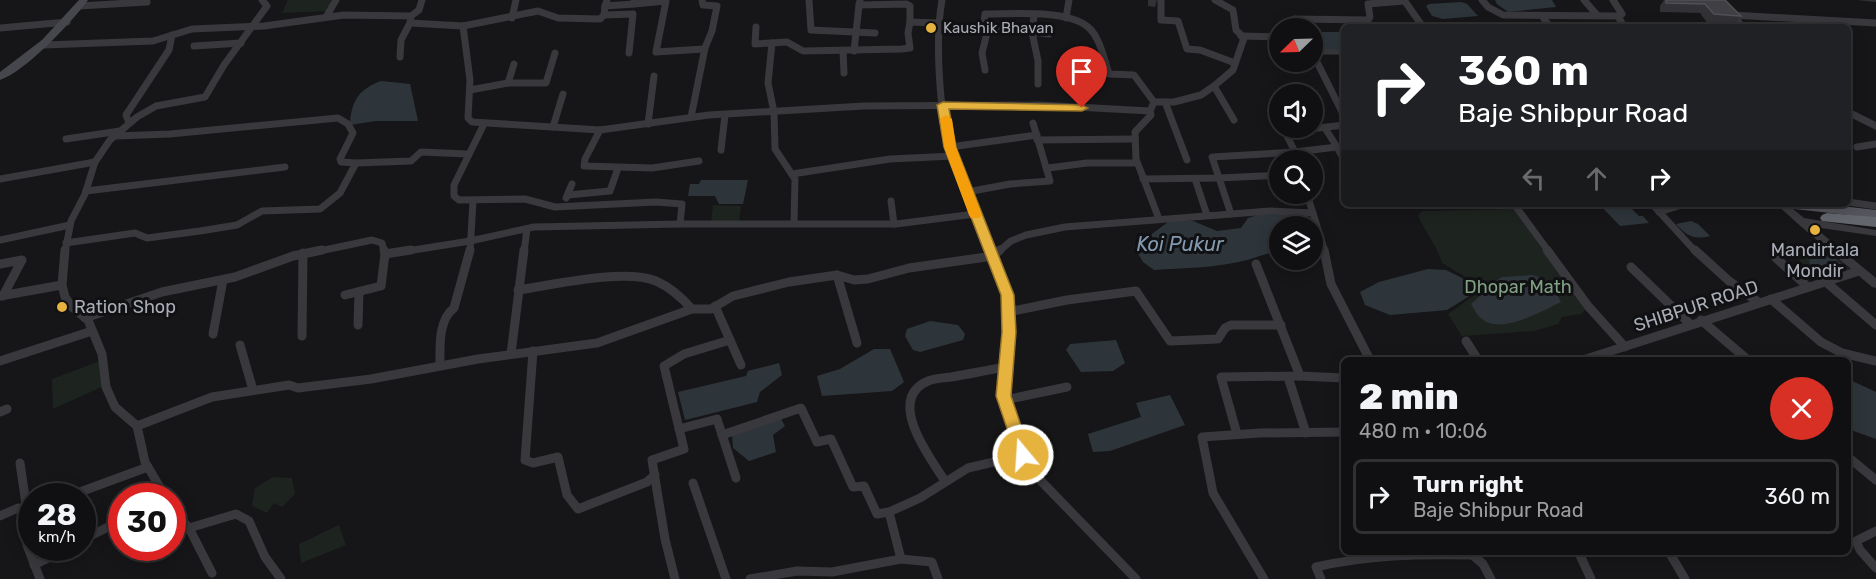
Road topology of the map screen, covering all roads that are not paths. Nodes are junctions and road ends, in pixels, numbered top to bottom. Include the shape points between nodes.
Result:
1 (262, 0) edge
2 (336, 0) edge
3 (422, 0) edge
4 (516, 0) edge
5 (702, 0) edge
6 (809, 0) edge
7 (942, 0) edge
8 (1069, 0) edge
9 (1161, 0) edge
10 (1215, 0) edge
11 (1404, 0) edge
12 (1482, 0) edge
13 (1584, 0) edge
14 (1613, 0) edge
15 (1718, 0) edge
16 (147, 2) dead end
17 (634, 2) edge
18 (859, 2) edge
19 (82, 3) edge
20 (606, 3) edge
21 (604, 15) junction
22 (1597, 15) junction
23 (1732, 15) junction
24 (1034, 16) junction
25 (1542, 16) junction
26 (1619, 16) junction
27 (326, 17) junction
28 (512, 18) junction
29 (1066, 18) junction
30 (410, 19) junction
31 (1323, 19) edge
32 (1368, 20) junction
33 (67, 22) junction
34 (910, 22) junction
35 (938, 23) junction
36 (1876, 23) edge
37 (1371, 24) edge
38 (1421, 24) edge
39 (1548, 24) edge
40 (1623, 24) edge
41 (1740, 24) edge
42 (254, 25) junction
43 (463, 26) junction
44 (756, 27) dead end
45 (0, 28) edge
46 (988, 29) junction
47 (857, 32) junction
48 (1032, 32) junction
49 (875, 33) dead end
50 (1049, 34) dead end
51 (172, 35) junction
52 (1240, 36) junction
53 (1269, 37) edge
54 (241, 43) junction
55 (772, 43) junction
56 (44, 45) junction
57 (194, 46) dead end
58 (704, 49) junction
59 (843, 51) junction
60 (854, 51) junction
61 (1323, 52) edge
62 (1341, 52) edge
63 (555, 53) dead end
64 (629, 53) dead end
65 (400, 57) dead end
66 (1236, 63) junction
67 (514, 64) dead end
68 (985, 70) dead end
69 (1322, 72) edge
70 (844, 73) dead end
71 (654, 76) dead end
72 (0, 77) edge
73 (508, 82) junction
74 (1038, 84) dead end
75 (1214, 86) junction
76 (470, 90) junction
77 (563, 94) dead end
78 (1341, 94) edge
79 (1334, 95) junction
80 (1154, 102) junction
81 (1165, 102) junction
82 (943, 105) junction
83 (1341, 110) edge
84 (1150, 111) junction
85 (774, 112) junction
86 (1851, 114) edge
87 (725, 115) junction
88 (690, 117) junction
89 (1234, 120) dead end
90 (129, 123) junction
91 (1033, 123) dead end
92 (484, 124) junction
93 (648, 124) junction
94 (1341, 125) edge
95 (1873, 125) edge
96 (553, 127) junction
97 (1325, 128) junction
98 (600, 130) junction
99 (1876, 132) edge
100 (117, 133) junction
101 (1037, 137) junction
102 (66, 139) dead end
103 (1135, 139) junction
104 (1876, 144) edge
105 (1337, 147) junction
106 (1857, 147) dead end
107 (722, 150) dead end
108 (1293, 150) edge
109 (1323, 150) edge
110 (952, 152) junction
111 (467, 154) junction
112 (1341, 154) edge
113 (1269, 156) edge
114 (1187, 160) dead end
115 (699, 161) dead end
116 (95, 162) junction
117 (356, 163) junction
118 (1137, 163) junction
119 (285, 167) dead end
120 (618, 168) junction
121 (1048, 168) junction
122 (792, 174) junction
123 (1269, 176) edge
124 (1143, 178) junction
125 (1219, 178) junction
126 (0, 179) edge
127 (1195, 179) junction
128 (572, 184) dead end
129 (86, 191) junction
130 (967, 192) junction
131 (568, 195) junction
132 (473, 201) junction
133 (891, 201) dead end
134 (1851, 202) edge
135 (1310, 204) edge
136 (1876, 206) edge
137 (562, 207) junction
138 (1516, 207) edge
139 (1655, 207) edge
140 (1675, 207) edge
141 (1789, 210) edge
142 (1659, 212) junction
143 (1313, 213) junction
144 (975, 214) junction
145 (1231, 214) junction
146 (1876, 214) edge
147 (1207, 215) junction
148 (1827, 218) joint
149 (1159, 219) junction
150 (794, 223) junction
151 (1876, 223) edge
152 (680, 224) junction
153 (894, 224) junction
154 (70, 225) junction
155 (527, 229) junction
156 (1876, 233) edge
157 (0, 240) edge
158 (470, 241) junction
159 (66, 243) junction
160 (303, 253) junction
161 (386, 254) junction
162 (993, 256) junction
163 (1776, 258) dead end
164 (0, 264) edge
165 (1256, 264) dead end
166 (1630, 267) dead end
167 (1859, 272) junction
168 (837, 276) junction
169 (223, 280) junction
170 (1826, 282) junction
171 (1876, 284) edge
172 (62, 285) junction
173 (1808, 287) junction
174 (518, 290) junction
175 (359, 292) junction
176 (345, 295) dead end
177 (2, 296) edge
178 (1771, 298) junction
179 (1758, 302) junction
180 (715, 306) junction
181 (692, 309) junction
182 (1008, 312) junction
183 (85, 318) junction
184 (1701, 320) junction
185 (1281, 324) junction
186 (1690, 324) junction
187 (358, 325) dead end
188 (1876, 325) edge
189 (92, 331) junction
190 (213, 334) dead end
191 (302, 336) dead end
192 (730, 340) junction
193 (1466, 341) dead end
194 (857, 343) dead end
195 (240, 345) dead end
196 (1625, 347) junction
197 (533, 351) junction
198 (511, 354) junction
199 (1368, 357) edge
200 (1476, 357) edge
201 (1590, 357) edge
202 (1744, 357) edge
203 (0, 361) edge
204 (1876, 361) edge
205 (440, 365) junction
206 (741, 366) dead end
207 (1006, 368) junction
208 (1299, 376) junction
209 (1288, 377) junction
210 (1341, 378) edge
211 (1067, 387) dead end
212 (253, 390) junction
213 (1005, 400) junction
214 (137, 426) junction
215 (678, 429) junction
216 (1341, 432) edge
217 (1306, 433) junction
218 (1238, 434) junction
219 (722, 435) junction
220 (1023, 455) junction
221 (1851, 459) edge
222 (20, 463) dead end
223 (148, 467) junction
224 (655, 475) junction
225 (736, 478) dead end
226 (1876, 480) edge
227 (945, 482) junction
228 (24, 483) edge
229 (157, 483) edge
230 (693, 483) dead end
231 (96, 486) edge
232 (18, 508) edge
233 (889, 512) junction
234 (0, 516) edge
235 (186, 525) edge
236 (189, 528) junction
237 (1876, 531) edge
238 (1852, 541) edge
239 (1401, 555) edge
240 (1472, 555) edge
241 (1579, 555) edge
242 (1671, 555) edge
243 (901, 559) junction
244 (33, 561) edge
245 (42, 561) edge
246 (34, 565) junction
247 (1876, 568) edge
248 (212, 573) dead end
249 (38, 578) edge
250 (281, 579) edge
251 (675, 579) edge
252 (726, 579) edge
253 (750, 579) edge
254 (938, 579) edge
255 (1136, 579) edge
256 (1264, 579) edge
257 (1321, 579) edge
258 (1491, 579) edge
259 (1591, 579) edge
260 (1685, 579) edge

1 - 42 street via 267,6
2 - 27 street
3 - 30 street
4 - 28 street
5 - 58 street via 703,5 717,6
6 - 47 street via 811,30
7 - 35 street
8 - 29 street
9 - 66 street via 1161,20 1178,21 1186,48
10 - 52 street via 1233,10
11 - 32 street via 1368,4
11 - 38 street
12 - 25 street via 1503,15
13 - 22 street
14 - 26 street via 1622,14
15 - 23 street
16 - 19 street
17 - 20 street
17 - 58 street via 666,1 656,52
18 - 34 street via 906,4 910,6
18 - 47 street
19 - 33 main road
20 - 21 street
21 - 28 street via 600,19 558,18 538,11
21 - 64 street via 633,14
22 - 25 street
22 - 26 street
23 - 36 street
23 - 41 street
24 - 29 street
24 - 46 street via 985,14 983,29
24 - 48 street
25 - 39 street
26 - 40 street
27 - 30 street via 365,14
27 - 42 street
28 - 43 street
29 - 80 street via 1087,26 1109,74 1134,75
30 - 43 street
30 - 65 street via 401,40
31 - 32 street
32 - 37 street
33 - 45 street
33 - 56 main road
34 - 35 street
34 - 60 street via 910,48
35 - 82 street
42 - 51 street via 192,29
42 - 54 street
43 - 76 street
44 - 55 street via 755,44
46 - 48 street
46 - 68 street via 982,53
47 - 49 street
47 - 60 street
48 - 50 street
48 - 74 street
51 - 56 street via 153,41
51 - 90 street via 170,50 126,115
52 - 53 street
52 - 66 street via 1244,38
54 - 57 street
54 - 90 street via 204,98 156,106
55 - 59 street via 786,42 803,51
55 - 85 street via 768,83
56 - 72 main road
58 - 88 street
59 - 60 street
59 - 70 street
61 - 62 street
63 - 73 street via 546,83
66 - 75 street
67 - 73 street
69 - 79 street
71 - 93 street
73 - 76 street
75 - 81 street via 1201,95
75 - 89 street
76 - 92 street via 468,118
77 - 96 street
78 - 79 street
79 - 83 street
80 - 81 street
80 - 84 street
81 - 114 street
82 - 84 street
82 - 85 street
82 - 110 street
84 - 103 street via 1151,115 1135,132
85 - 87 street
85 - 122 street via 775,149
86 - 95 street
87 - 88 street
87 - 107 street
88 - 93 street
90 - 100 street
91 - 101 street
92 - 96 street
92 - 111 street
93 - 98 street
94 - 97 street
95 - 99 street
96 - 98 street
97 - 105 street
97 - 108 street via 1285,133
98 - 120 street via 584,166
100 - 102 street
100 - 116 street
100 - 117 street via 170,134 338,118 353,133 350,145 339,159
101 - 103 street
101 - 110 street
101 - 121 street
103 - 118 street
104 - 106 street
105 - 109 street
105 - 112 street
110 - 122 street
110 - 130 street
111 - 117 street via 421,152 411,161
111 - 132 street via 454,185 454,196
113 - 125 street via 1212,157
115 - 120 street
116 - 126 street
116 - 129 street
117 - 159 street via 340,193 320,209 262,211 237,225 200,231 147,238 135,233
118 - 121 street
118 - 124 street
119 - 129 street
120 - 131 street via 610,191
121 - 130 street via 1050,181
122 - 150 street
123 - 125 street
124 - 127 street
124 - 149 street
125 - 127 street
125 - 145 street
127 - 147 street
128 - 131 street
129 - 154 street
130 - 144 street
131 - 137 street
132 - 137 street via 525,199
132 - 158 street
133 - 153 street
134 - 136 street
135 - 143 street
137 - 152 street via 682,204
138 - 196 street via 1581,298
139 - 142 street
140 - 142 street
141 - 146 main road
141 - 148 main road
141 - 156 street
141 - 167 street
142 - 179 street via 1736,288
143 - 145 street
143 - 199 street via 1331,284
144 - 153 street
144 - 162 street
145 - 147 street
147 - 149 street
148 - 151 highway
149 - 162 street via 1036,231 1011,242
150 - 152 street
150 - 153 street
152 - 155 street via 549,225
154 - 157 street
154 - 159 street
155 - 158 street
155 - 174 street
158 - 161 street
158 - 205 street via 461,290 454,308 447,313 440,339
159 - 172 street
160 - 161 street via 372,240 382,243
160 - 169 street
160 - 191 street
161 - 175 street via 383,284
162 - 168 street via 909,268 868,279
162 - 182 street via 1008,295
163 - 173 street
164 - 177 street via 22,260
165 - 185 street
166 - 186 street
167 - 170 street, SHIBPUR ROAD
167 - 171 street
168 - 180 street via 789,282 733,296
168 - 194 street
169 - 183 street via 162,292
169 - 190 street
170 - 173 street, SHIBPUR ROAD
170 - 188 street
172 - 177 street
172 - 183 street via 65,297
173 - 178 street, SHIBPUR ROAD
174 - 181 street via 629,277 652,279
174 - 198 street
175 - 176 street
175 - 187 street
178 - 179 street, SHIBPUR ROAD
178 - 204 street via 1821,342 1842,353
179 - 184 street, SHIBPUR ROAD
180 - 181 street
180 - 192 street
181 - 197 street via 597,343
182 - 185 street via 1050,302 1136,291 1170,342 1218,339 1231,326
182 - 207 street
183 - 189 street
184 - 186 street, SHIBPUR ROAD
184 - 202 street
185 - 208 street
186 - 196 street, SHIBPUR ROAD
189 - 203 street
189 - 214 street via 115,407
192 - 206 street
192 - 215 street via 665,363
193 - 200 street
195 - 212 street
196 - 201 street, SHIBPUR ROAD
197 - 198 street
197 - 224 street via 525,460 533,463 558,457 563,487 578,509 647,482
198 - 205 street
205 - 212 street via 361,380
207 - 213 street
207 - 227 street via 928,381 911,394 911,422
208 - 209 street
208 - 210 street
209 - 217 street
209 - 218 street via 1221,377
211 - 213 street
212 - 214 street via 212,397
213 - 220 street
214 - 223 street
215 - 219 street via 717,419
215 - 224 street via 684,448 652,460
216 - 217 street
217 - 218 street
218 - 256 street via 1202,437 1213,493
219 - 225 street
219 - 233 street via 801,408 817,441 831,439 853,487 864,486 877,514
220 - 227 street via 968,468
220 - 255 street via 1041,481
221 - 226 street
222 - 228 street
223 - 229 street
223 - 231 street
224 - 251 street
227 - 233 street
230 - 252 street
232 - 234 street
233 - 243 street
235 - 236 street
236 - 248 street
236 - 250 street via 236,514 243,517 249,521 265,557
237 - 238 street
238 - 247 street
239 - 257 street via 1316,567
240 - 258 street
241 - 259 street
242 - 260 street
243 - 253 street via 832,572 797,571
243 - 254 street via 932,562
244 - 246 street
245 - 246 street
246 - 249 street

